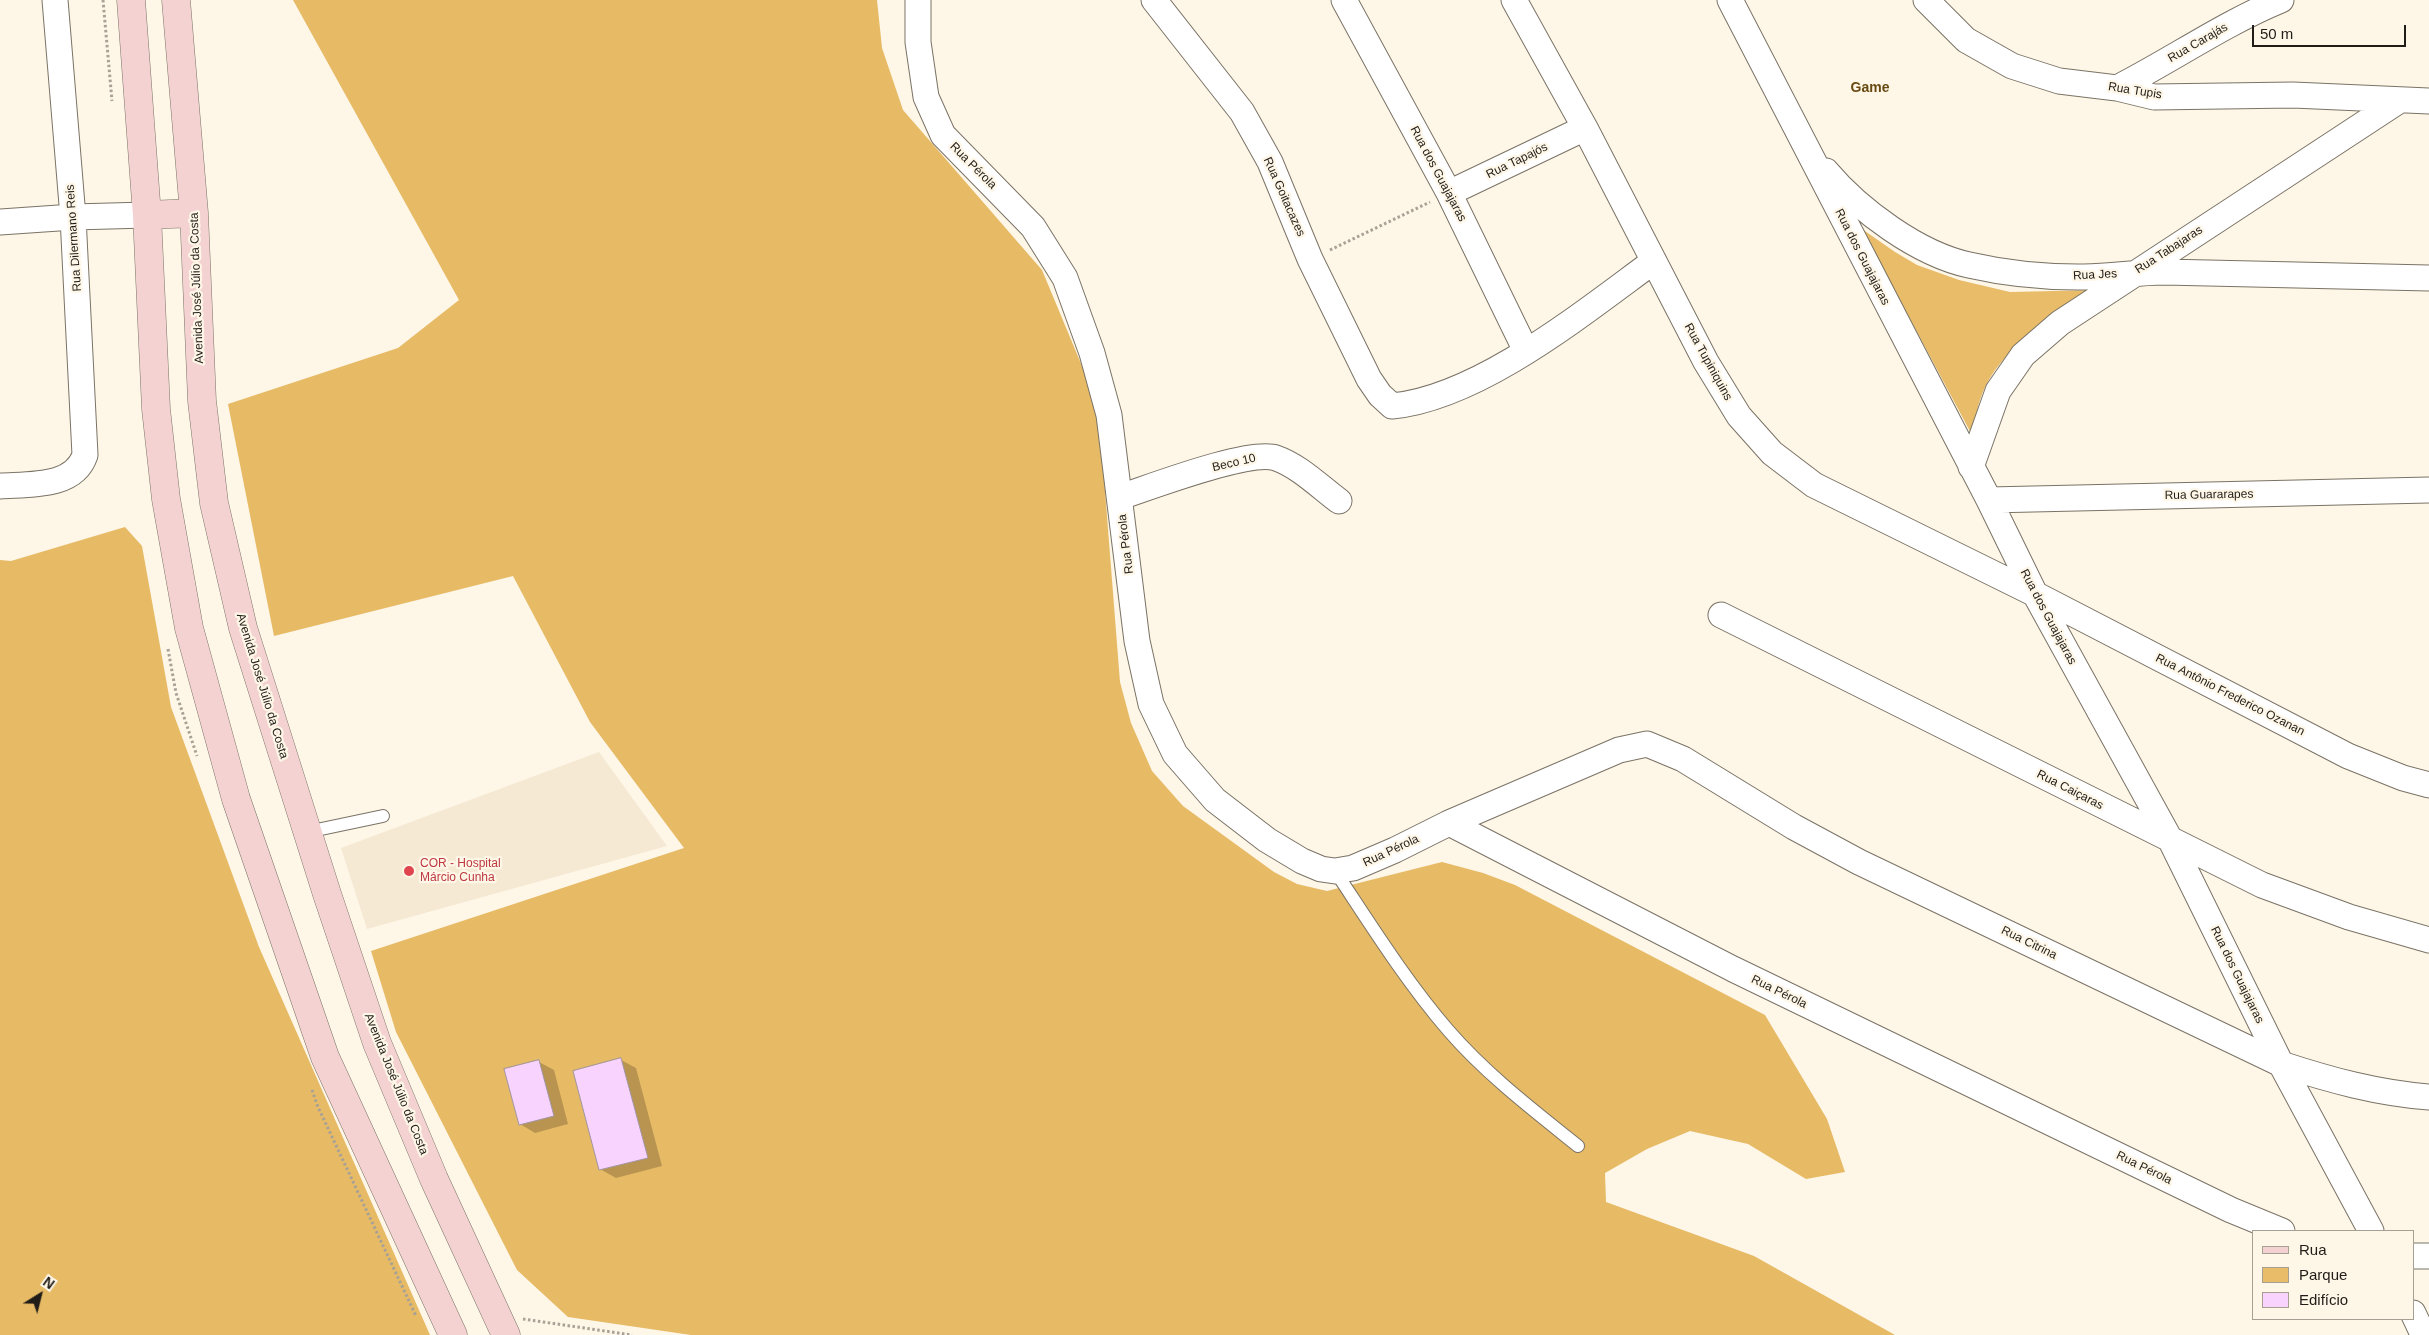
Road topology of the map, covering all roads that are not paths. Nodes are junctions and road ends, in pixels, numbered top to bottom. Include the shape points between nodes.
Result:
1 (54, 0) edge
2 (131, 0) edge
3 (176, 0) edge
4 (918, 0) edge
5 (1154, 0) edge
6 (1344, 0) edge
7 (1514, 0) edge
8 (1730, 0) edge
9 (1926, 0) edge
10 (2281, 0) edge
11 (2117, 88) junction
12 (2400, 100) junction
13 (2429, 101) edge
14 (1585, 128) junction
15 (1804, 145) junction
16 (1448, 193) junction
17 (194, 214) junction
18 (147, 215) junction
19 (73, 217) junction
20 (0, 222) edge
21 (1654, 261) junction
22 (2136, 272) junction
23 (2429, 278) edge
24 (1526, 350) junction
25 (1970, 467) junction
26 (0, 486) edge
27 (2429, 490) edge
28 (1120, 497) junction
29 (1989, 500) junction
30 (1339, 501) dead end
31 (2035, 594) junction
32 (1722, 615) dead end
33 (2429, 785) edge
34 (383, 816) dead end
35 (1449, 823) junction
36 (307, 832) junction
37 (2171, 841) junction
38 (1336, 871) junction
39 (2429, 940) edge
40 (2281, 1064) junction
41 (2429, 1097) edge
42 (1578, 1146) dead end
43 (2280, 1230) edge
44 (2370, 1230) edge
45 (2414, 1256) edge
46 (2429, 1256) edge
47 (501, 1325) edge
48 (453, 1335) edge

1 - 19 street, Rua Dilermano Reis
2 - 18 main road
3 - 17 main road, Avenida José Júlio da Costa
4 - 28 street, Rua Pérola via 918,42 926,97 943,135 1033,227 1065,278 1092,353 1109,415
5 - 24 street, Rua Goitacazes via 1242,112 1270,162 1310,259 1380,395 1392,406 1427,400 1481,377
6 - 16 street, Rua dos Guajajaras
7 - 14 street, Rua Tupiniquins
8 - 15 street, Rua dos Guajajaras
9 - 11 street, Rua Tupis via 1966,40 2012,66 2059,81
10 - 11 street, Rua Carajás via 2212,33
11 - 12 street, Rua Tupis via 2154,96 2293,95
12 - 13 street
12 - 22 street, Rua Tabajaras
14 - 16 street, Rua Tapajós
14 - 21 street, Rua Tupiniquins
15 - 22 street, Rua Jes via 1838,186 1883,224 1928,249 1967,265 2079,277
15 - 25 street, Rua dos Guajajaras
16 - 24 street, Rua dos Guajajaras
17 - 18 main road
17 - 36 main road, Avenida José Júlio da Costa via 202,401 214,503 243,628
18 - 19 street
18 - 48 main road via 156,409 166,499 189,628 224,760 325,1057
19 - 20 street
19 - 26 street, Rua Dilermano Reis via 85,438 82,464 63,479
21 - 24 street
21 - 31 street, Rua Tupiniquins via 1706,362 1734,408 1772,453 1814,485
22 - 23 street, Rua Jes
22 - 25 street, Rua Tabajaras via 2060,322 2023,355 1998,392
25 - 29 street, Rua dos Guajajaras
27 - 29 street, Rua Guararapes
28 - 30 street, Beco 10 via 1256,456 1274,457 1292,466
28 - 38 street, Rua Pérola via 1137,641 1151,704 1175,754 1215,800 1268,840 1302,861
29 - 31 street, Rua dos Guajajaras
31 - 33 street, Rua Antônio Frederico Ozanan via 2348,756
31 - 37 street, Rua dos Guajajaras
32 - 37 street, Rua Caiçaras
34 - 36 lane
35 - 38 street, Rua Pérola via 1372,861
35 - 40 street, Rua Citrina via 1619,750 1647,744 1682,758 1794,827 1860,862
35 - 43 street, Rua Pérola via 1733,969 2231,1210
36 - 47 main road, Avenida José Júlio da Costa via 377,1043 434,1179
37 - 39 street, Rua Caiçaras via 2262,885 2349,917
37 - 40 street, Rua dos Guajajaras
38 - 42 lane via 1409,981 1448,1030 1510,1090
40 - 41 street, Rua Citrina via 2340,1083 2391,1094
40 - 44 street, Rua dos Guajajaras
45 - 46 street

